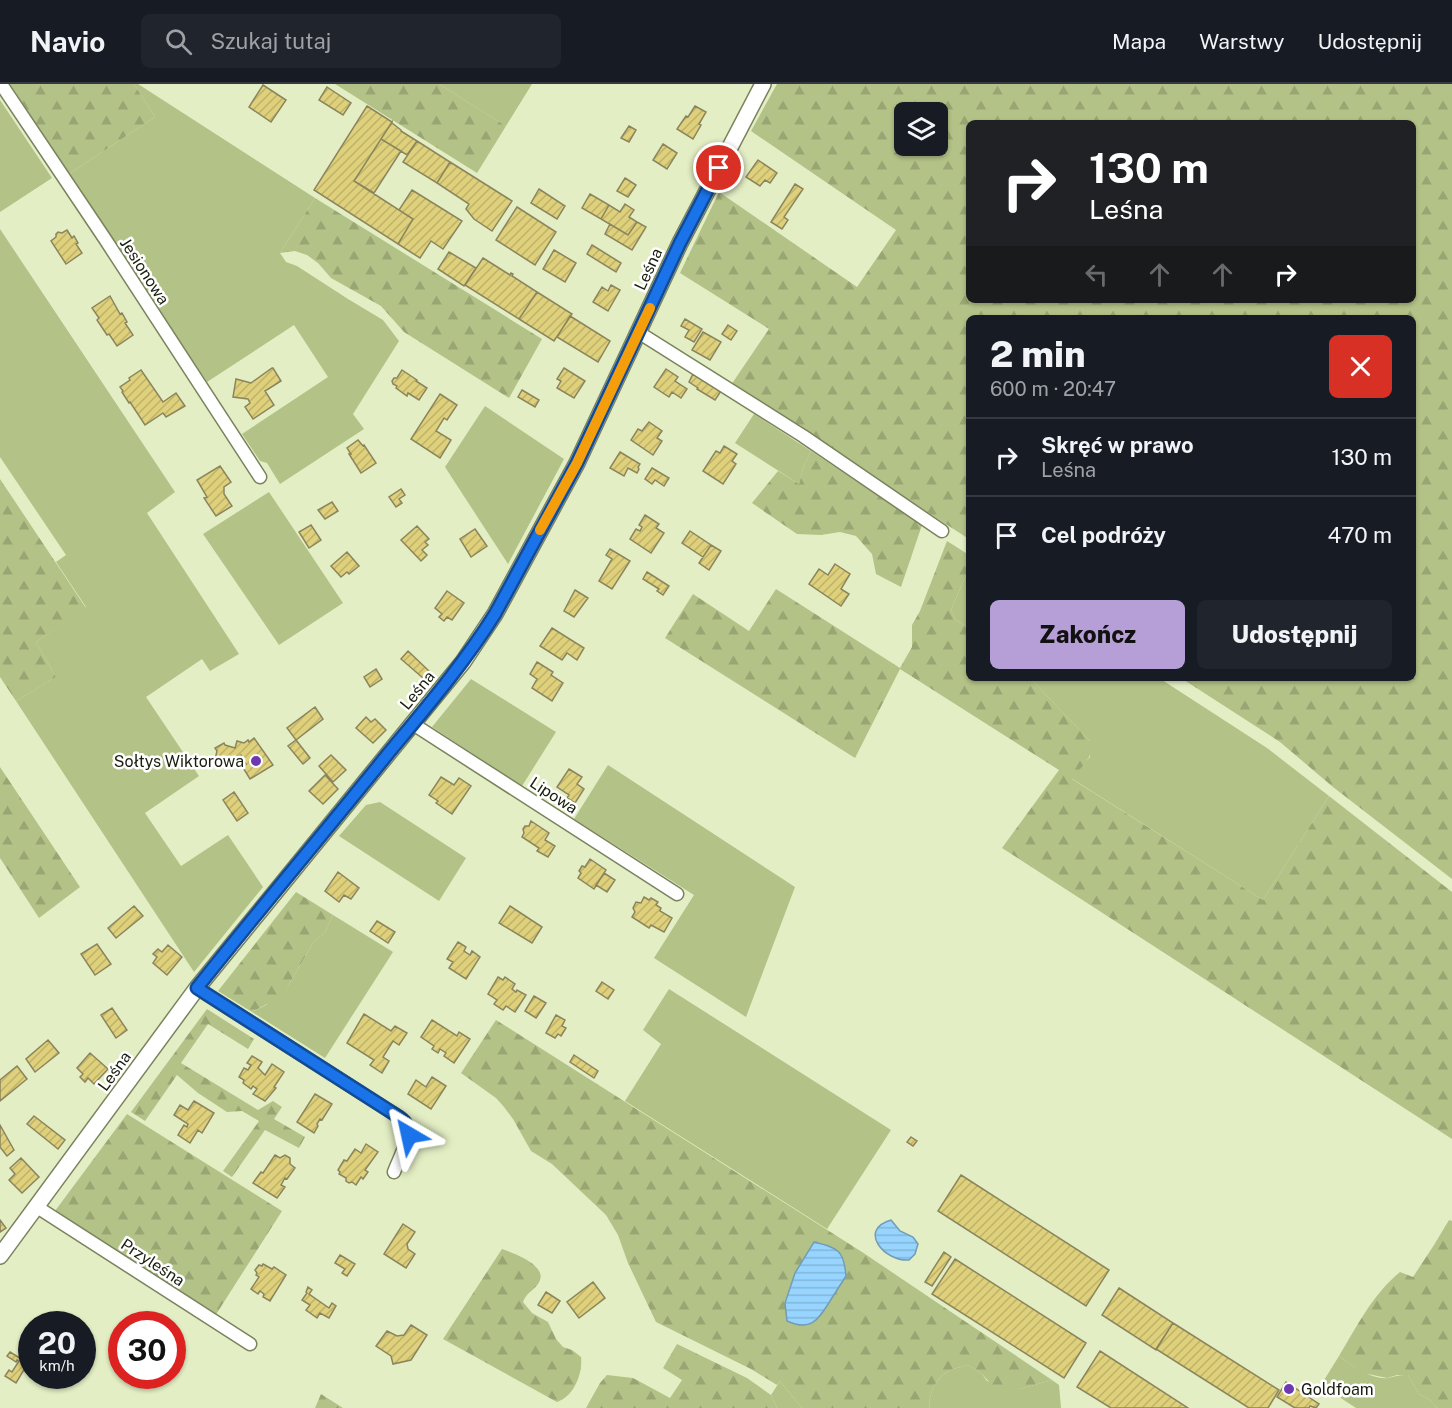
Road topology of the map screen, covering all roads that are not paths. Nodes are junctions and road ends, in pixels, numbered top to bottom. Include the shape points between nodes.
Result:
1 (1, 84) edge
2 (761, 85) edge
3 (638, 332) junction
4 (260, 477) dead end
5 (942, 531) dead end
6 (413, 724) junction
7 (677, 894) dead end
8 (197, 988) junction
9 (394, 1172) dead end
10 (38, 1207) junction
11 (0, 1256) edge
12 (250, 1344) dead end

1 - 4 street, Jesionowa
2 - 3 street, Leśna
3 - 5 street via 803,436
3 - 6 street, Leśna via 577,463 495,614 463,662
6 - 7 street, Lipowa
6 - 8 street, Leśna
8 - 9 street via 406,1122 409,1135
8 - 10 street, Leśna
10 - 11 street, Leśna
10 - 12 street, Przyleśna

